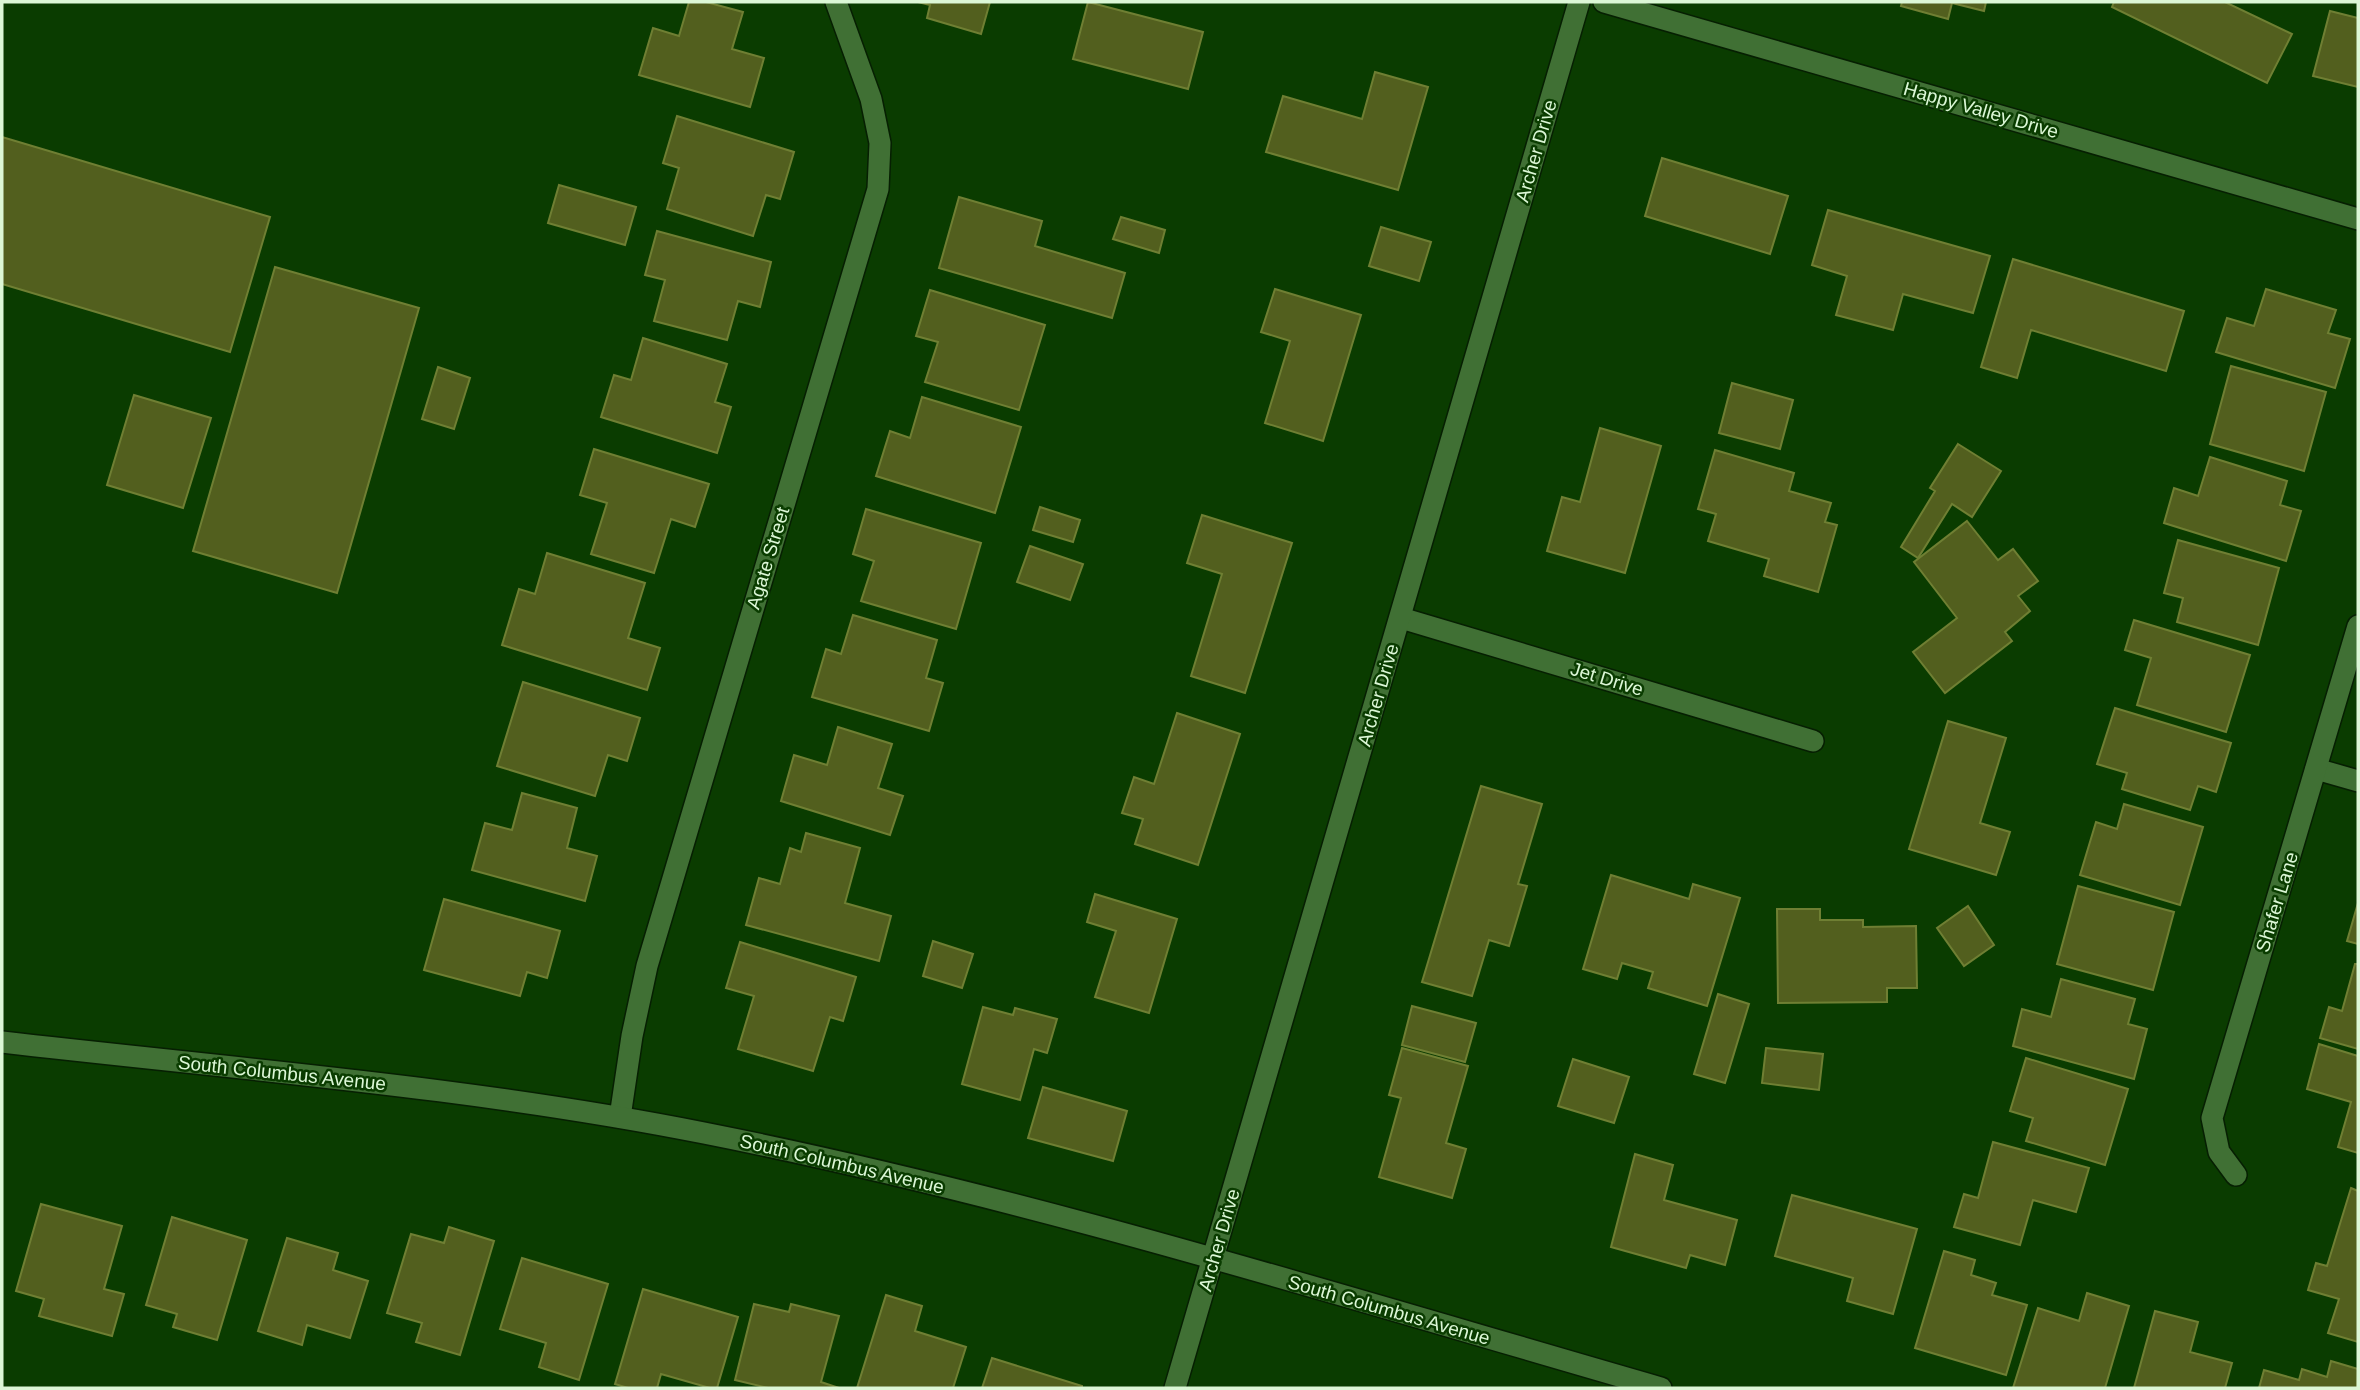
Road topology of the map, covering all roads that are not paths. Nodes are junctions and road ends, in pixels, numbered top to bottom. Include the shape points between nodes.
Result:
1 (836, 2) edge
2 (1579, 2) edge
3 (1604, 2) edge
4 (2358, 219) edge
5 (1401, 618) junction
6 (2358, 626) edge
7 (1813, 741) dead end
8 (2316, 769) junction
9 (2358, 781) edge
10 (2, 1042) edge
11 (620, 1117) junction
12 (2235, 1175) dead end
13 (1214, 1259) junction
14 (1175, 1388) edge
15 (1661, 1388) edge

1 - 11 street, Agate Street via 871,99 880,143 877,189 647,966
2 - 5 street, Archer Drive
3 - 4 street, Happy Valley Drive
5 - 7 street, Jet Drive
5 - 13 street, Archer Drive
6 - 8 street, Shafer Lane
8 - 9 street
8 - 12 street, Shafer Lane via 2212,1118 2219,1152
10 - 11 street, South Columbus Avenue via 360,1080
11 - 13 street, South Columbus Avenue via 904,1176
13 - 14 street, Archer Drive
13 - 15 street, South Columbus Avenue

